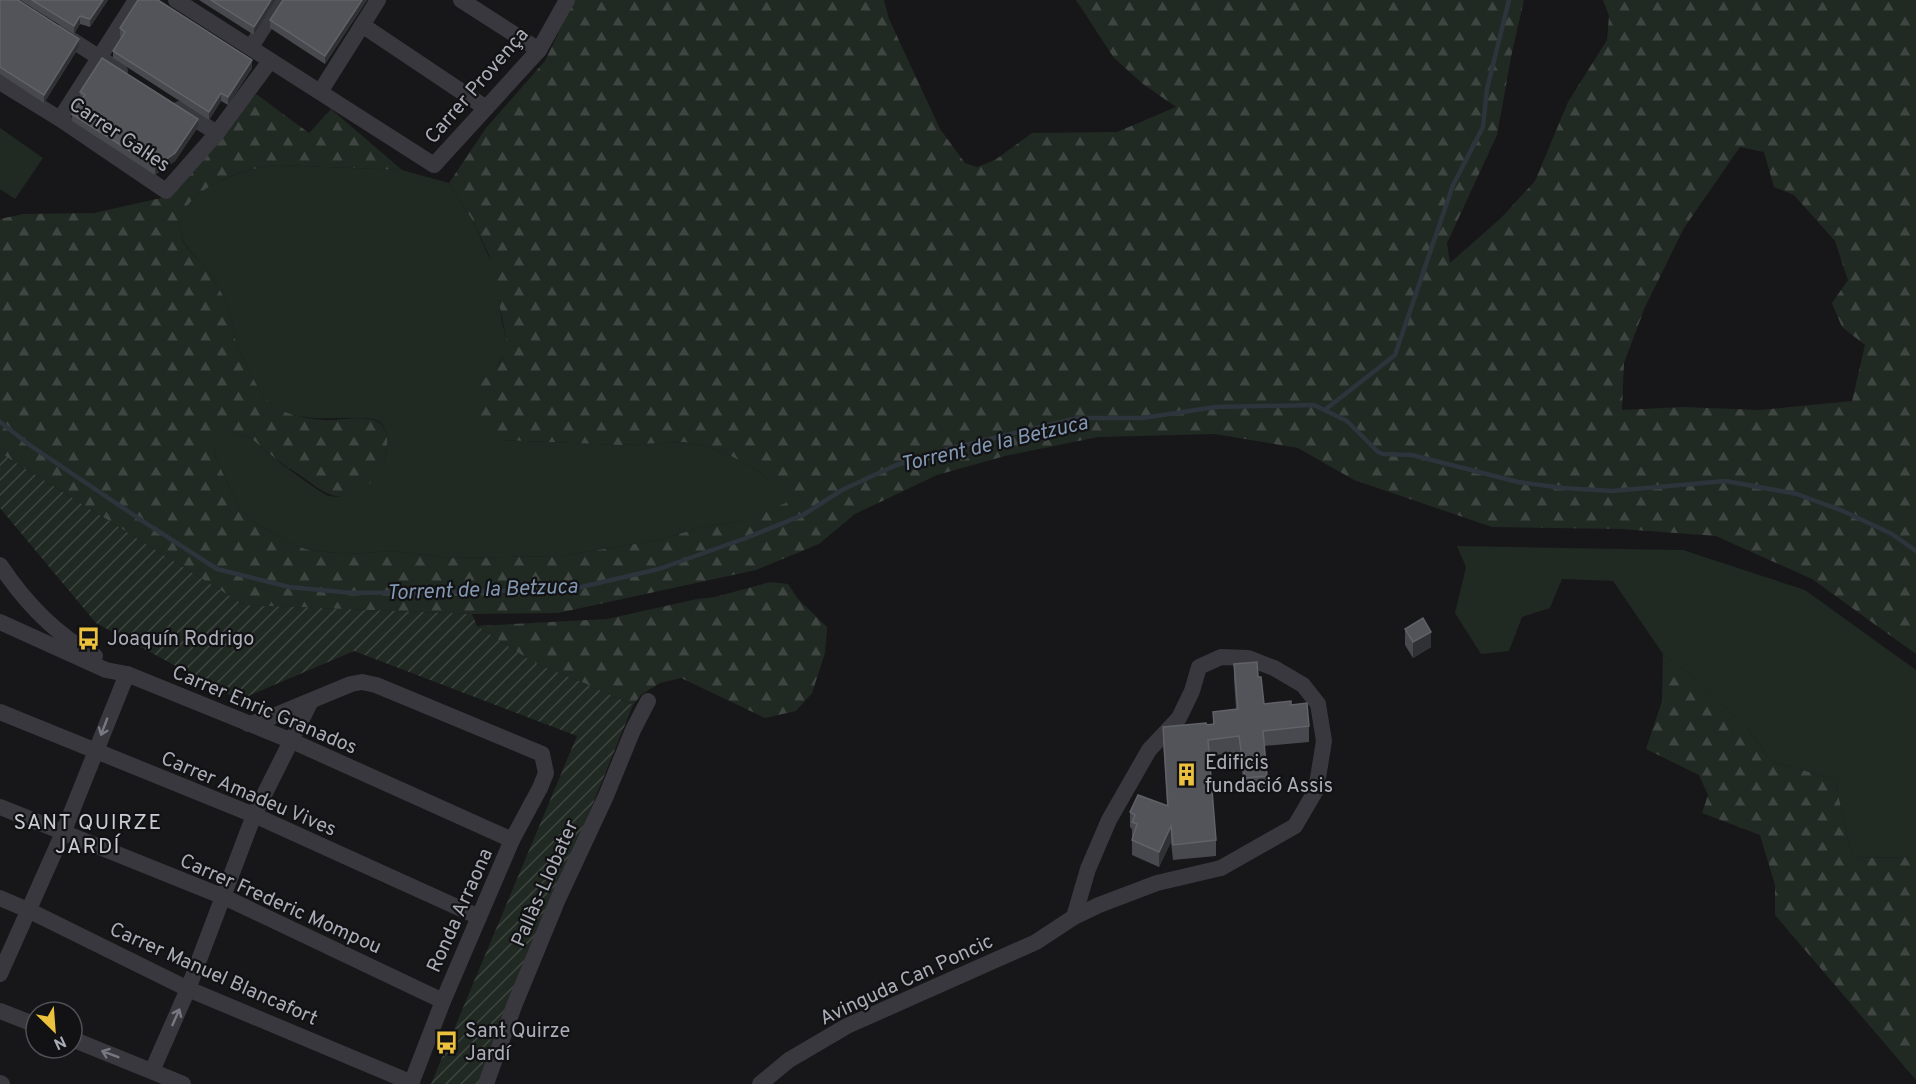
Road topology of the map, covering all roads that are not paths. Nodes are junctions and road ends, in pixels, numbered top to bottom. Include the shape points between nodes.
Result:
1 (136, 0) edge
2 (281, 0) edge
3 (378, 0) edge
4 (461, 0) edge
5 (567, 0) edge
6 (183, 2) edge
7 (362, 25) junction
8 (50, 26) edge
9 (251, 47) junction
10 (539, 50) junction
11 (99, 58) junction
12 (270, 60) junction
13 (0, 82) edge
14 (138, 83) edge
15 (321, 92) junction
16 (168, 102) edge
17 (486, 108) junction
18 (60, 119) junction
19 (217, 133) junction
20 (0, 566) edge
21 (0, 622) edge
22 (127, 674) junction
23 (311, 701) junction
24 (648, 701) dead end
25 (0, 712) edge
26 (248, 724) junction
27 (292, 741) junction
28 (95, 751) junction
29 (0, 807) edge
30 (254, 815) junction
31 (63, 833) junction
32 (512, 840) junction
33 (224, 897) junction
34 (0, 898) edge
35 (28, 909) junction
36 (479, 917) junction
37 (1074, 917) junction
38 (0, 974) edge
39 (189, 989) junction
40 (443, 1001) junction
41 (0, 1011) edge
42 (24, 1020) edge
43 (84, 1044) edge
44 (152, 1071) junction
45 (412, 1083) edge
46 (183, 1084) edge
47 (486, 1084) edge
48 (760, 1084) edge

1 - 11 street
2 - 9 street
3 - 7 street
4 - 10 street
5 - 10 street, Carrer Provença
6 - 9 street
7 - 15 street
7 - 17 street
8 - 11 street
9 - 12 street
10 - 17 street, Carrer Provença
11 - 14 street
11 - 18 street
12 - 15 street
12 - 19 street, Carrer Gal·les
13 - 18 street, Carrer Gal·les
15 - 17 street, Carrer Provença via 434,165
16 - 19 street
18 - 19 street, Carrer Gal·les via 166,190
20 - 22 street via 54,627
21 - 22 street, Carrer Enric Granados via 106,670
22 - 26 street, Carrer Enric Granados
22 -> 28 street
23 - 26 street
23 - 27 street
23 - 32 street, Ronda Arraona via 351,684 376,685 542,754 546,773
24 - 47 street, Pallàs-Llobater via 558,899
25 - 28 street, Carrer Amadeu Vives
26 - 27 street, Carrer Enric Granados
27 - 30 street
27 - 32 street, Carrer Enric Granados
28 - 30 street, Carrer Amadeu Vives
28 - 31 street
29 - 31 street, Carrer Frederic Mompou
30 - 33 street
30 - 36 street, Carrer Amadeu Vives
31 - 33 street, Carrer Frederic Mompou
31 - 35 street
32 - 36 street, Ronda Arraona
33 - 39 street
33 - 40 street, Carrer Frederic Mompou
34 - 35 street, Carrer Manuel Blancafort
35 - 38 street
35 - 39 street, Carrer Manuel Blancafort
36 - 40 street, Ronda Arraona
37 - 37 street, Avinguda Can Poncic via 1157,884 1221,868 1295,826 1316,790 1324,741 1318,704 1304,685 1248,658 1221,657 1198,667 1179,718 1149,750 1109,820 1088,869
37 - 48 street, Avinguda Can Poncic via 1036,942 847,1026 789,1060
44 -> 39 street
39 - 45 street, Carrer Manuel Blancafort
40 - 45 street, Ronda Arraona
41 - 42 street
44 -> 43 street
44 - 46 street

